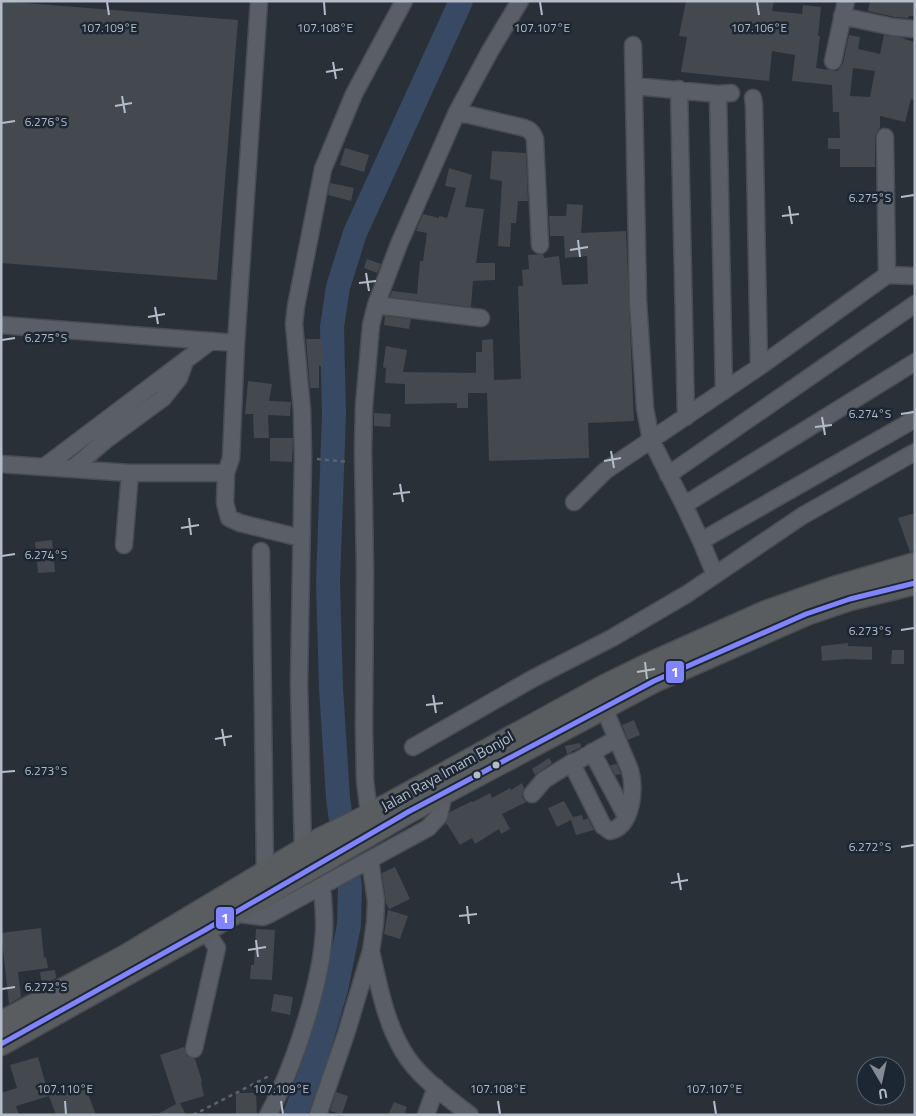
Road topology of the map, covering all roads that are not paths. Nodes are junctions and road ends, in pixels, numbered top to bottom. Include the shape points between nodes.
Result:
1 (259, 1) edge
2 (404, 1) edge
3 (520, 1) edge
4 (844, 9) edge
5 (915, 30) edge
6 (633, 44) dead end
7 (833, 61) dead end
8 (634, 86) junction
9 (679, 89) junction
10 (753, 98) dead end
11 (457, 112) junction
12 (885, 137) dead end
13 (540, 245) dead end
14 (887, 276) junction
15 (915, 276) edge
16 (915, 304) edge
17 (376, 305) junction
18 (481, 318) dead end
19 (1, 325) edge
20 (211, 341) junction
21 (236, 343) junction
22 (184, 362) junction
23 (915, 362) edge
24 (759, 367) junction
25 (724, 392) junction
26 (686, 417) junction
27 (915, 419) edge
28 (651, 440) junction
29 (915, 452) edge
30 (1, 464) edge
31 (44, 468) junction
32 (72, 469) junction
33 (130, 473) junction
34 (226, 473) junction
35 (668, 474) junction
36 (788, 492) junction
37 (574, 502) dead end
38 (684, 505) junction
39 (802, 516) junction
40 (301, 538) junction
41 (701, 541) junction
42 (124, 545) dead end
43 (261, 551) dead end
44 (915, 564) edge
45 (715, 575) junction
46 (915, 583) edge
47 (604, 708) junction
48 (616, 739) junction
49 (413, 747) dead end
50 (592, 752) junction
51 (573, 762) junction
52 (444, 792) junction
53 (532, 794) dead end
54 (626, 816) junction
55 (365, 823) junction
56 (325, 849) junction
57 (302, 851) junction
58 (366, 862) junction
59 (265, 872) junction
60 (325, 884) junction
61 (234, 913) junction
62 (205, 930) junction
63 (371, 952) junction
64 (1, 1023) edge
65 (1, 1044) edge
66 (194, 1049) dead end
67 (436, 1087) junction
68 (268, 1115) edge
69 (318, 1115) edge
70 (426, 1115) edge
71 (470, 1115) edge

1 - 21 street
2 - 40 street via 354,94 323,170 302,274 294,324 302,410
3 - 11 street
4 - 5 street via 893,27
4 - 7 street
6 - 8 street
8 - 9 street
8 - 28 street via 638,300 645,408
9 - 25 street via 724,94
9 - 26 street
10 - 24 street
11 - 13 street via 529,129 533,134
11 - 17 street
12 - 14 street
14 - 15 street
14 - 24 street
16 - 35 street
17 - 18 street
17 - 55 street via 368,347 363,450
19 - 20 street
20 - 21 street
20 - 22 street
21 - 34 street via 231,458
22 - 31 street
22 - 32 street via 179,378 163,398
23 - 38 street
24 - 25 street
25 - 26 street
26 - 28 street
27 - 36 street
28 - 35 street
28 - 37 street via 605,471
29 - 39 street
30 - 31 street
31 - 32 street
32 - 33 street
33 - 34 street
33 - 42 street
34 - 40 street via 225,503 232,520
35 - 38 street
36 - 39 street
36 - 41 street
38 - 41 street
39 - 45 street
40 - 57 street
41 - 45 street
43 - 59 street
44 - 55 highway, Jalan Raya Imam Bonjol via 766,612 650,664 551,714
45 - 49 street via 612,638
46 - 47 highway, Jalan Raya Imam Bonjol via 806,614 654,681
47 - 48 street
47 - 52 highway, Jalan Raya Imam Bonjol
48 - 50 street
48 - 54 street via 632,780 633,792
50 - 51 street
50 - 54 street
51 - 53 street via 544,780
51 - 54 street via 572,767 603,826 610,831 616,830
52 - 55 highway, Jalan Raya Imam Bonjol
52 - 58 street, Jalan Raya Imam Bonjol via 439,816 428,828
55 - 56 highway, Jalan Raya Imam Bonjol
56 - 57 highway, Jalan Raya Imam Bonjol
56 - 61 highway, Jalan Raya Imam Bonjol
57 - 59 highway, Jalan Raya Imam Bonjol
58 - 60 street, Jalan Raya Imam Bonjol
58 - 63 street via 376,901
59 - 64 highway, Jalan Raya Imam Bonjol via 126,956
60 - 61 street, Jalan Raya Imam Bonjol via 270,914
60 - 68 street via 324,932 310,1003 290,1066
61 - 62 highway, Jalan Raya Imam Bonjol
62 - 65 highway, Jalan Raya Imam Bonjol
62 - 66 street via 217,948
63 - 67 street via 392,1032 420,1073
63 - 69 street
67 - 70 street
67 - 71 street

